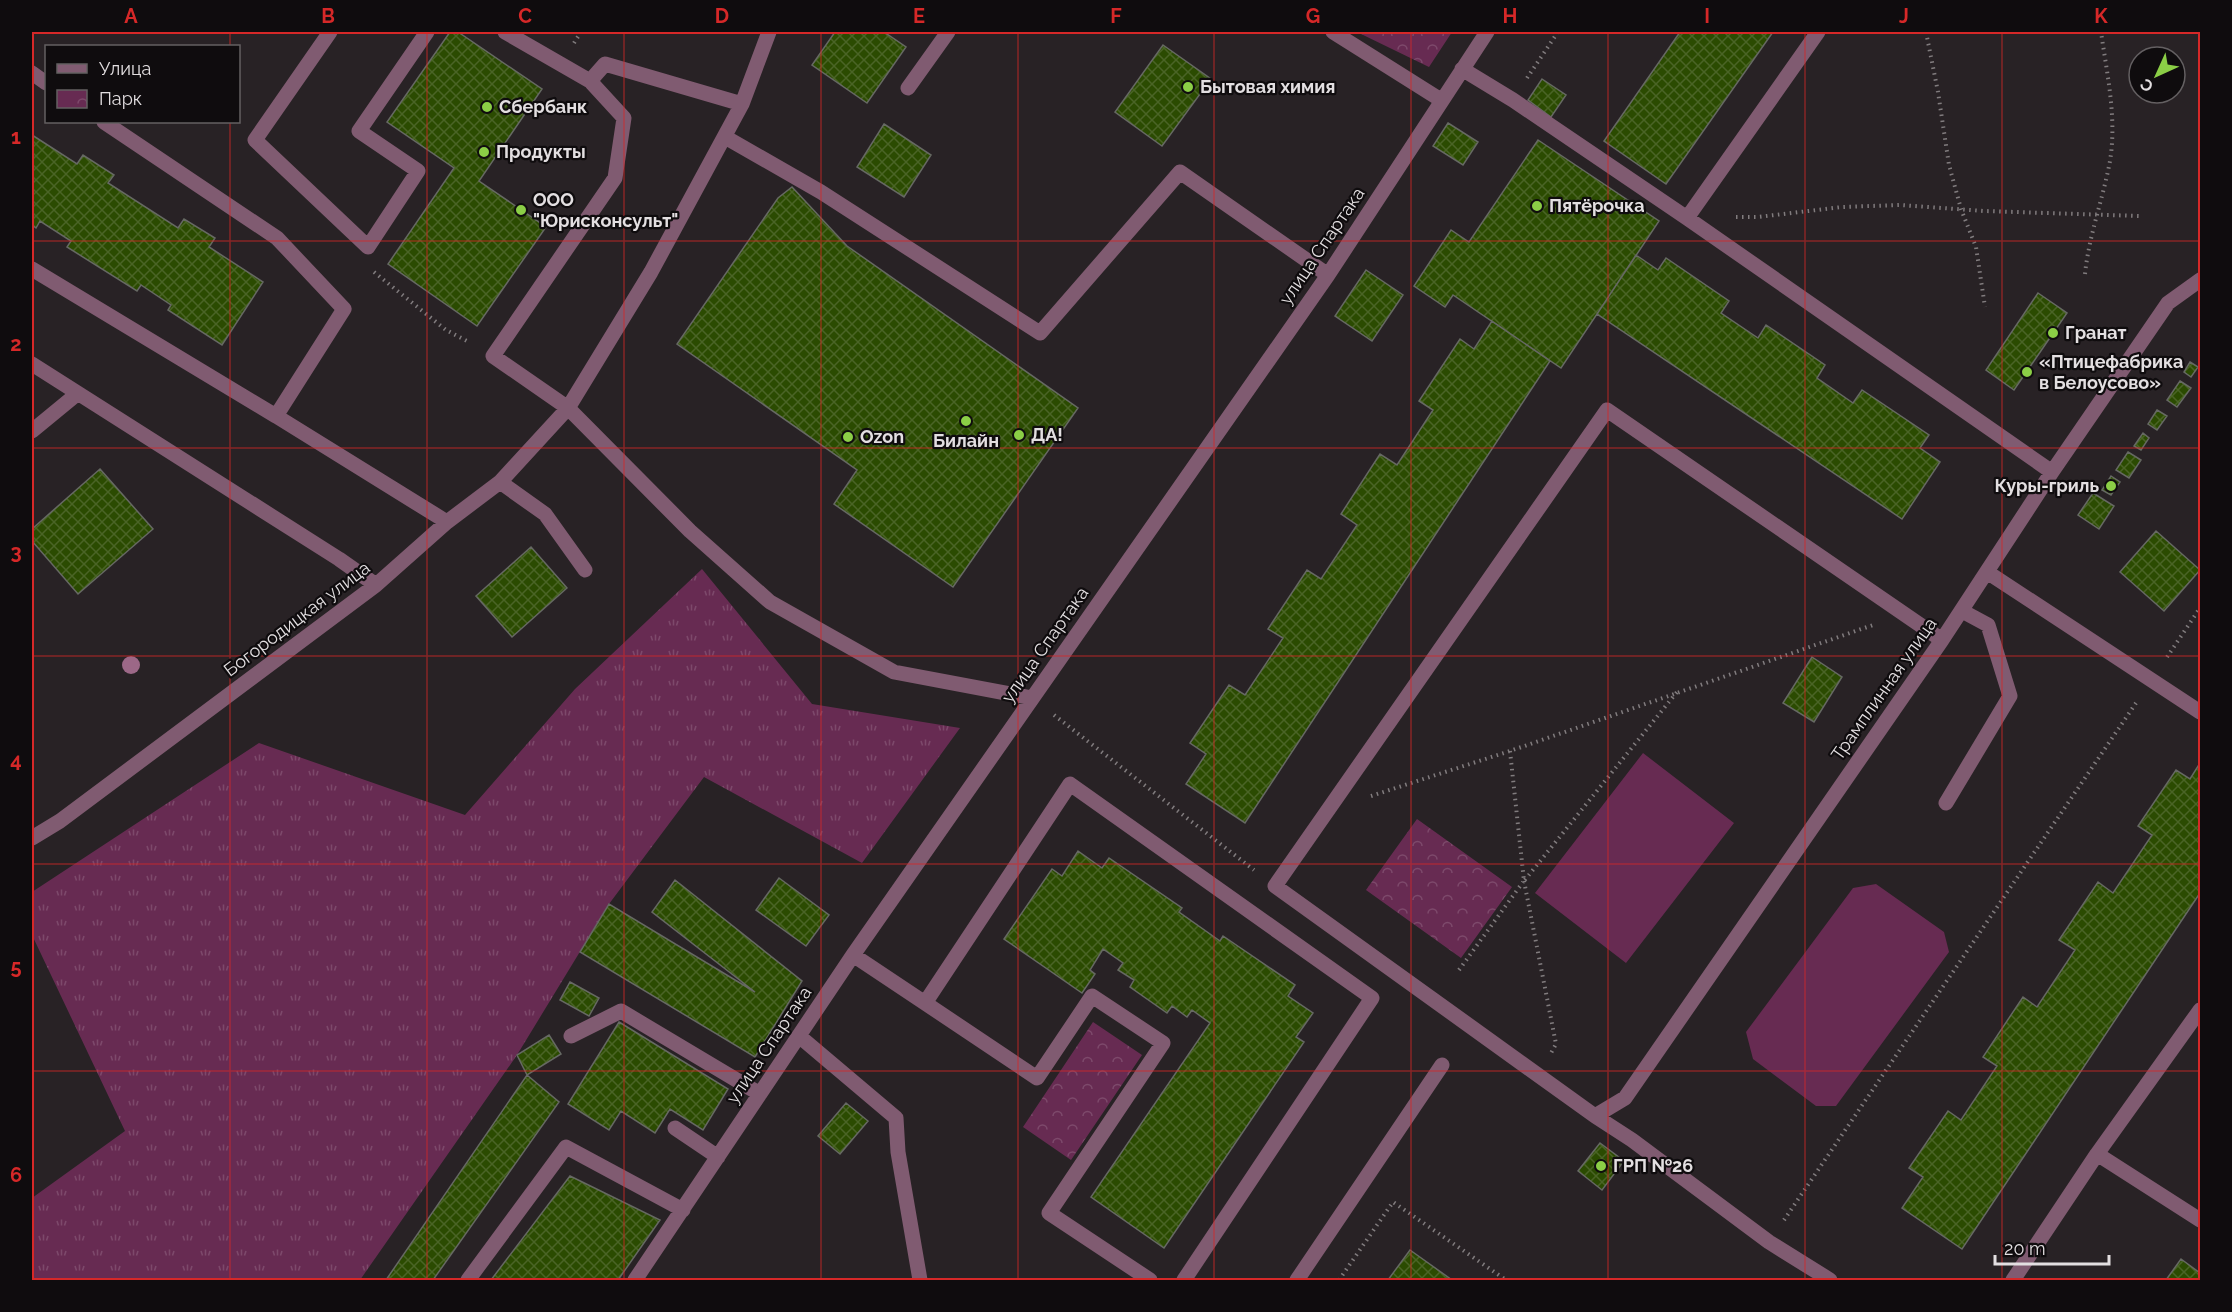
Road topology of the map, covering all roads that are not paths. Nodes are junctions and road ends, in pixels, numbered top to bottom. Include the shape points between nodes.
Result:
1 (330, 32) edge
2 (427, 32) edge
3 (505, 32) edge
4 (769, 32) edge
5 (948, 32) edge
6 (1334, 32) edge
7 (1487, 32) edge
8 (1818, 32) edge
9 (1462, 69) junction
10 (32, 73) edge
11 (590, 81) junction
12 (45, 82) edge
13 (909, 88) dead end
14 (1441, 100) junction
15 (742, 104) junction
16 (105, 123) edge
17 (725, 137) junction
18 (1687, 218) junction
19 (32, 269) edge
20 (1328, 275) junction
21 (2200, 280) edge
22 (32, 364) edge
23 (77, 394) junction
24 (568, 408) junction
25 (276, 416) junction
26 (32, 431) edge
27 (2052, 472) junction
28 (500, 482) junction
29 (447, 522) junction
30 (585, 570) dead end
31 (1987, 572) junction
32 (376, 585) junction
33 (1962, 611) junction
34 (1942, 640) junction
35 (1032, 698) junction
36 (2200, 712) edge
37 (1946, 803) dead end
38 (32, 838) edge
39 (853, 955) junction
40 (925, 1003) junction
41 (2200, 1010) edge
42 (571, 1036) dead end
43 (799, 1036) junction
44 (1442, 1065) dead end
45 (760, 1094) junction
46 (1595, 1116) junction
47 (675, 1128) dead end
48 (2097, 1154) junction
49 (718, 1157) junction
50 (683, 1210) junction
51 (2200, 1220) edge
52 (468, 1281) edge
53 (635, 1281) edge
54 (920, 1281) edge
55 (1150, 1281) edge
56 (1184, 1281) edge
57 (1297, 1281) edge
58 (1830, 1281) edge
59 (2013, 1281) edge

1 - 2 street via 255,140 368,247 418,171 358,131
3 - 11 street
4 - 15 street, Богородицкая улица
5 - 13 street
6 - 14 street
7 - 9 street, улица Спартака
8 - 18 street
9 - 14 street, улица Спартака
9 - 18 street
10 - 12 street
11 - 15 street via 605,64
11 - 24 street via 624,118 615,178 493,356
14 - 20 street, улица Спартака
15 - 17 street, Богородицкая улица
16 - 25 street via 277,238 344,309
17 - 20 street via 821,192 1040,333 1180,172
17 - 24 street, Богородицкая улица via 651,272
18 - 27 street
19 - 25 street
20 - 35 street, улица Спартака
21 - 27 street, Трамплинная улица via 2168,303
22 - 23 street
23 - 26 street
23 - 32 street
24 - 28 street, Богородицкая улица
24 - 35 street via 690,531 770,602 894,672
25 - 29 street
27 - 31 street, Трамплинная улица
28 - 29 street, Богородицкая улица
28 - 30 street via 545,514
29 - 32 street, Богородицкая улица
31 - 33 street, Трамплинная улица
31 - 36 street
32 - 38 street, Богородицкая улица
33 - 34 street, Трамплинная улица
33 - 37 street via 1988,625 2010,696
34 - 46 street, Трамплинная улица via 1625,1098
34 - 46 street via 1607,410 1275,886
35 - 39 street, улица Спартака
39 - 40 street
39 - 43 street, улица Спартака
40 - 55 street via 1037,1078 1092,996 1162,1043 1049,1213
40 - 56 street via 1070,784 1372,998
41 - 48 street
42 - 45 street via 621,1011
43 - 45 street, улица Спартака
43 - 54 street via 897,1118 898,1152
44 - 57 street
45 - 49 street, улица Спартака
46 - 58 street via 1768,1242
47 - 49 street
48 - 51 street
48 - 59 street
49 - 50 street, улица Спартака
50 - 52 street via 566,1148
50 - 53 street, улица Спартака

